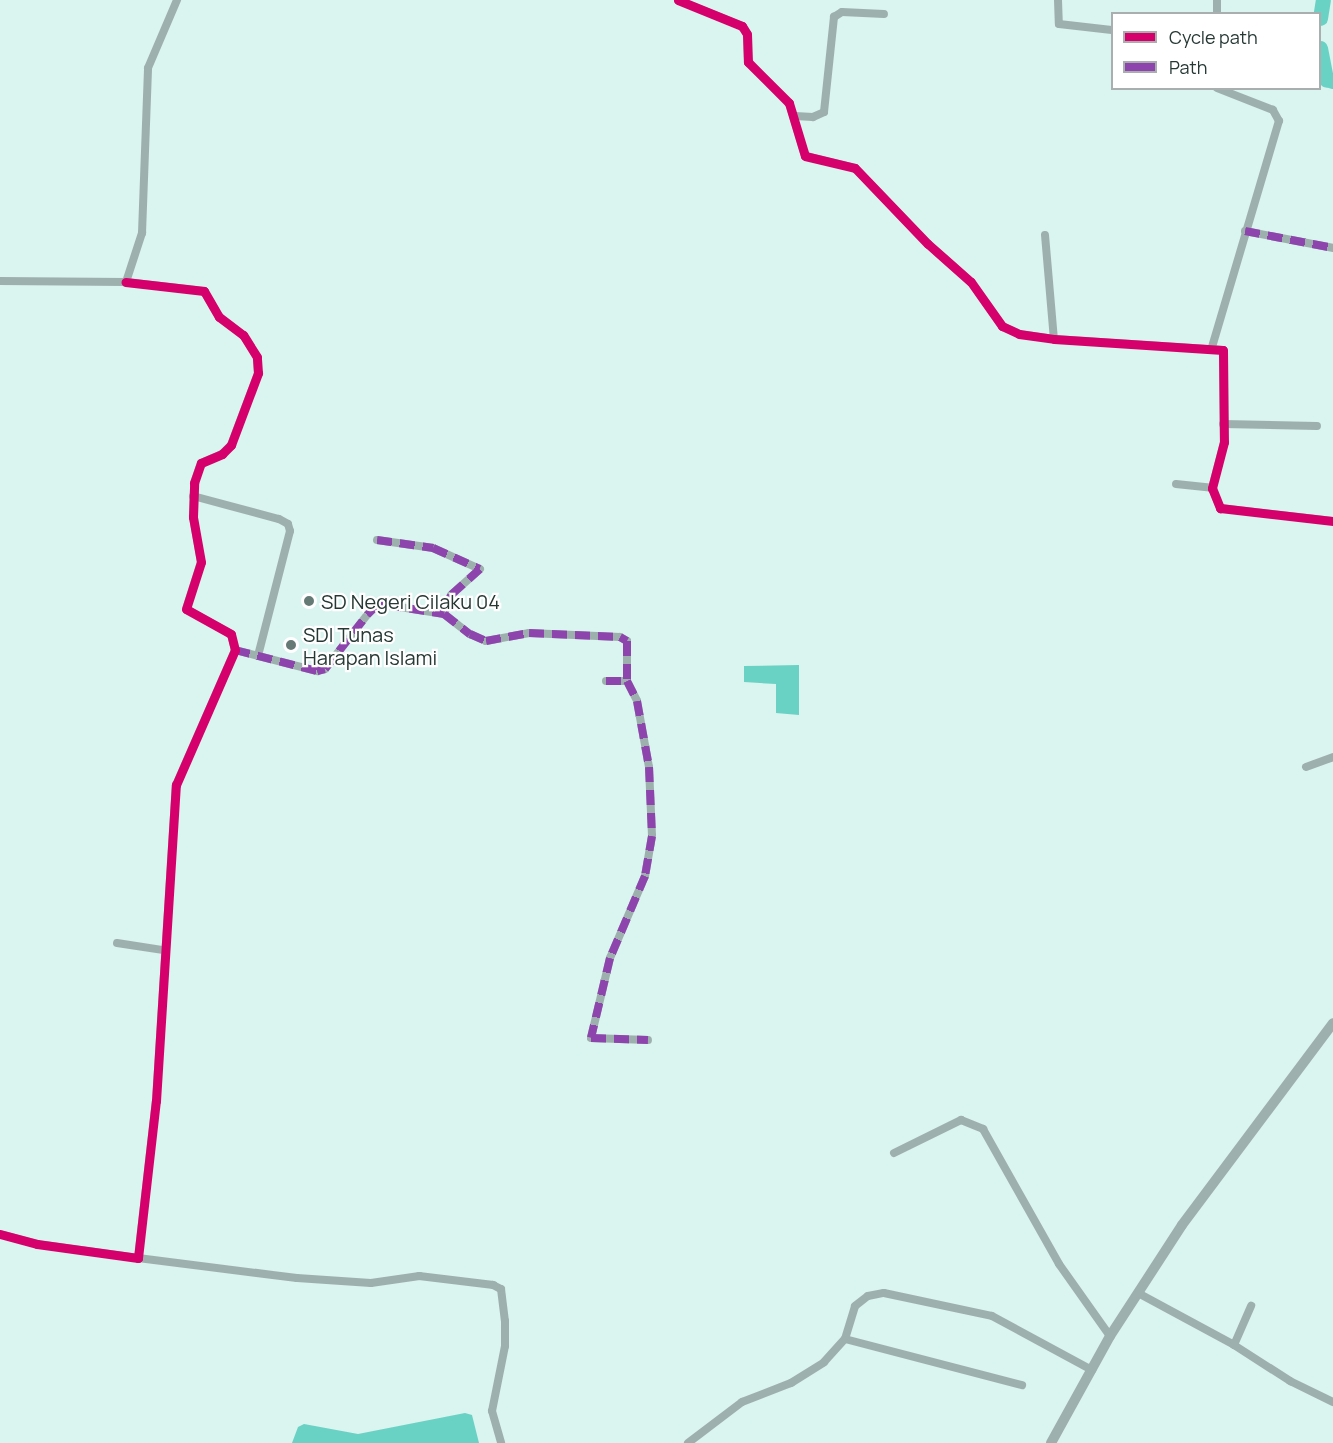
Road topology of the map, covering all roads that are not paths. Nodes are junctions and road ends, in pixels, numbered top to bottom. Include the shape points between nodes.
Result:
1 (177, 0) edge
2 (678, 0) edge
3 (1058, 0) edge
4 (884, 14) dead end
5 (1111, 30) edge
6 (1222, 90) edge
7 (795, 116) junction
8 (1245, 231) junction
9 (1045, 235) dead end
10 (1333, 248) edge
11 (0, 281) edge
12 (126, 282) junction
13 (1054, 339) junction
14 (1212, 347) junction
15 (1223, 424) junction
16 (1317, 426) dead end
17 (1176, 484) dead end
18 (1212, 488) junction
19 (193, 496) junction
20 (1333, 521) edge
21 (377, 540) dead end
22 (444, 614) junction
23 (236, 650) junction
24 (258, 656) junction
25 (606, 681) dead end
26 (627, 681) junction
27 (1333, 757) edge
28 (1306, 767) dead end
29 (117, 943) dead end
30 (164, 950) junction
31 (1333, 1023) edge
32 (648, 1040) dead end
33 (894, 1153) dead end
34 (0, 1234) edge
35 (138, 1258) junction
36 (1138, 1293) junction
37 (1251, 1306) dead end
38 (1110, 1336) junction
39 (845, 1339) junction
40 (1234, 1345) junction
41 (1092, 1370) junction
42 (1022, 1385) dead end
43 (1333, 1402) edge
44 (1052, 1442) edge
45 (501, 1443) edge
46 (688, 1443) edge

1 - 12 street via 148,68 142,233
2 - 7 street via 742,26 747,34 748,62 785,97
3 - 5 street via 1059,24
4 - 7 street via 838,13 831,29 824,112 813,117
6 - 8 street via 1278,115
7 - 13 street via 804,156 855,168 928,244 971,282 996,321 1019,334
8 - 10 street
8 - 14 street
9 - 13 street
11 - 12 street
12 - 19 street via 204,291 219,317 243,335 257,357 258,373 231,445 222,454 201,463
13 - 14 street
14 - 15 street via 1225,354
15 - 16 street
15 - 18 street via 1224,442
17 - 18 street
18 - 20 street via 1225,510
19 - 23 street via 201,562 186,609 231,634
19 - 24 street via 279,519 288,525 290,531
21 - 22 street via 433,548 480,569 452,595
22 - 24 street via 376,606 332,663 317,671
22 - 26 street via 486,641 529,633 624,638
23 - 24 street
23 - 30 street via 195,747 178,774
25 - 26 street
26 - 32 street via 637,701 649,767 652,836 645,876 610,958 591,1038
27 - 28 street
29 - 30 street
30 - 35 street via 156,1101
31 - 36 street via 1241,1144
33 - 38 street via 961,1120 983,1129 1059,1264
34 - 35 street via 38,1244
35 - 45 street via 297,1278 371,1283 419,1276 501,1289 505,1346 492,1411
36 - 38 street
36 - 40 street
37 - 40 street
38 - 41 street
39 - 41 street via 855,1306 868,1296 884,1293 992,1316
39 - 42 street
39 - 46 street via 824,1362 791,1383 742,1402
40 - 43 street via 1284,1378
41 - 44 street

